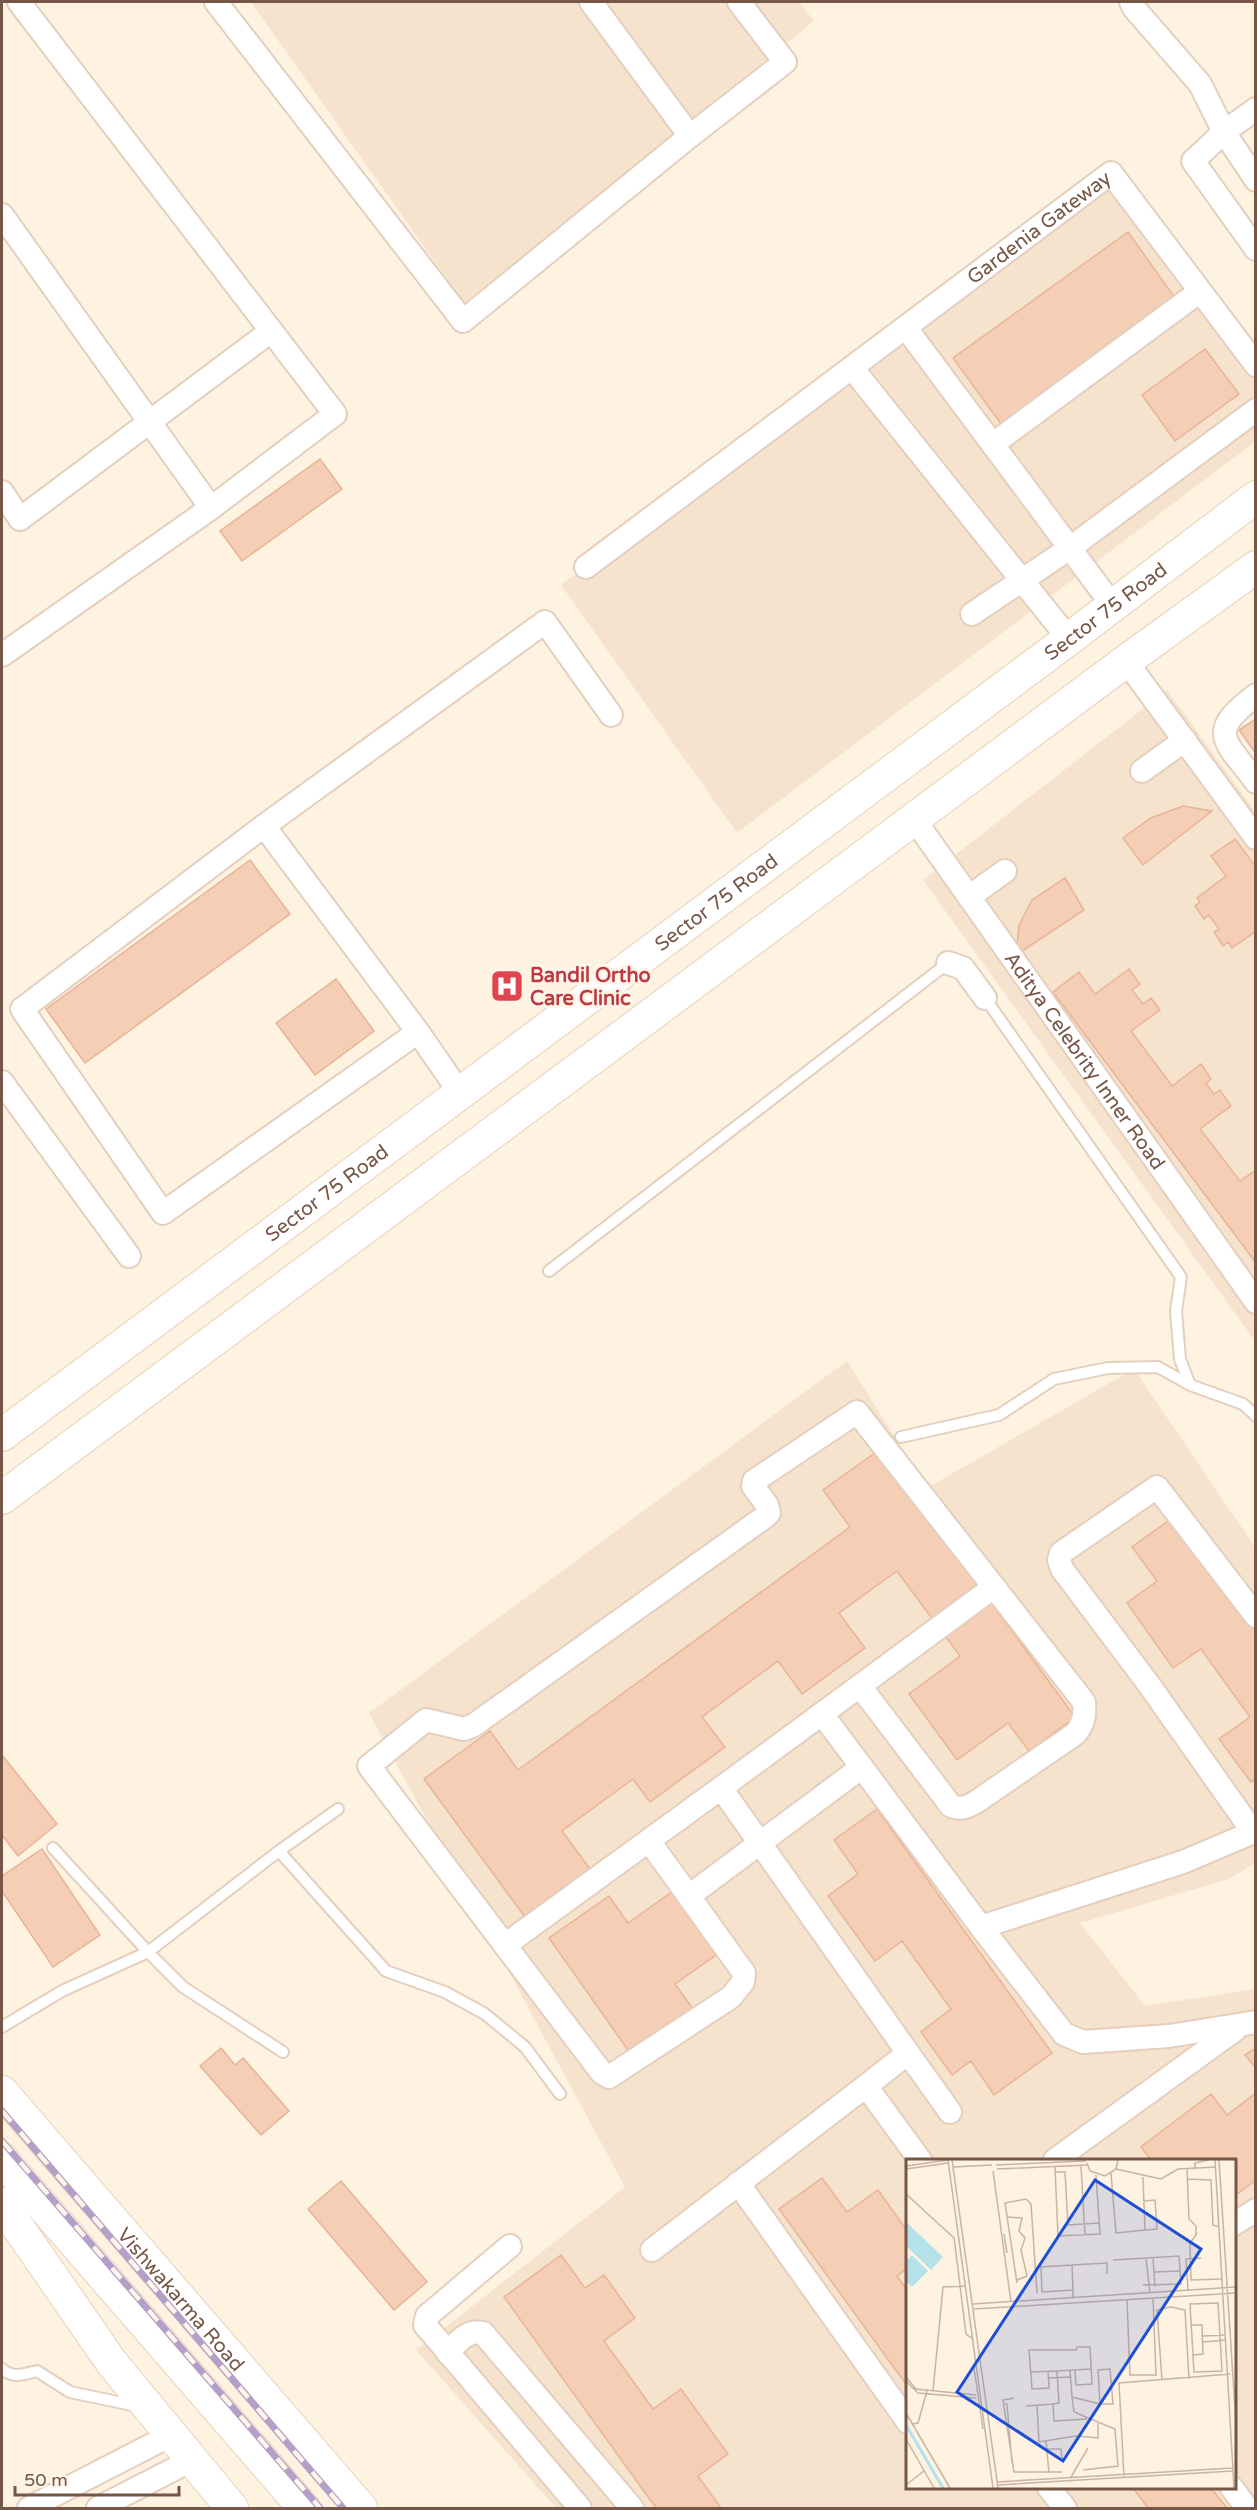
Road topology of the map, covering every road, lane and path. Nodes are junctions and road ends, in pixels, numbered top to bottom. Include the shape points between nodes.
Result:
1 (19, 2) edge
2 (216, 2) edge
3 (591, 2) edge
4 (739, 2) edge
5 (1131, 2) edge
6 (1256, 109) edge
7 (1224, 132) junction
8 (690, 136) junction
9 (1256, 180) edge
10 (2, 215) edge
11 (1256, 249) edge
12 (1199, 292) junction
13 (906, 328) junction
14 (271, 331) junction
15 (1256, 365) edge
16 (852, 368) junction
17 (1256, 410) edge
18 (150, 422) junction
19 (993, 444) junction
20 (2, 492) edge
21 (1256, 497) edge
22 (211, 508) junction
23 (1070, 548) junction
24 (586, 567) dead end
25 (1253, 576) edge
26 (1021, 579) junction
27 (1113, 606) junction
28 (972, 614) dead end
29 (1069, 639) junction
30 (2, 655) edge
31 (1126, 661) junction
32 (1256, 695) edge
33 (611, 715) dead end
34 (1185, 740) junction
35 (1142, 771) dead end
36 (1256, 782) edge
37 (914, 819) junction
38 (264, 826) junction
39 (1256, 838) edge
40 (1005, 871) dead end
41 (969, 897) junction
42 (948, 963) joint
43 (985, 998) joint
44 (418, 1032) junction
45 (2, 1082) edge
46 (460, 1093) junction
47 (129, 1256) dead end
48 (549, 1271) dead end
49 (1256, 1302) edge
50 (1190, 1384) junction
51 (1256, 1416) edge
52 (2, 1435) edge
53 (901, 1437) dead end
54 (2, 1498) edge
55 (994, 1587) junction
56 (1256, 1616) edge
57 (860, 1686) junction
58 (822, 1714) junction
59 (862, 1767) junction
60 (721, 1788) junction
61 (338, 1809) dead end
62 (1255, 1832) edge
63 (649, 1841) junction
64 (759, 1843) junction
65 (53, 1848) dead end
66 (279, 1851) junction
67 (689, 1896) junction
68 (981, 1927) junction
69 (505, 1946) junction
70 (148, 1952) junction
71 (1248, 2024) edge
72 (2, 2027) edge
73 (283, 2052) dead end
74 (908, 2053) junction
75 (866, 2086) junction
76 (2, 2092) edge
77 (560, 2094) dead end
78 (950, 2112) dead end
79 (2, 2158) edge
80 (919, 2159) edge
81 (1056, 2159) edge
82 (738, 2182) junction
83 (2, 2204) edge
84 (1256, 2210) edge
85 (1236, 2223) edge
86 (510, 2246) dead end
87 (652, 2250) dead end
88 (448, 2353) junction
89 (2, 2369) edge
90 (149, 2408) junction
91 (906, 2419) edge
92 (283, 2420) junction
93 (171, 2435) junction
94 (250, 2446) junction
95 (310, 2449) junction
96 (192, 2460) junction
97 (274, 2474) junction
98 (29, 2508) edge
99 (98, 2508) edge
100 (232, 2508) edge
101 (304, 2508) edge
102 (361, 2508) edge
103 (580, 2508) edge
104 (632, 2508) edge

1 - 14 street
2 - 8 street via 464,321
3 - 8 street
4 - 8 street via 785,62
5 - 7 street via 1200,84
6 - 7 street
7 - 9 street
7 - 11 street via 1193,161
10 - 18 street
12 - 13 street, Gardenia Gateway via 1111,173
12 - 15 street, Gardenia Gateway
12 - 19 street
13 - 16 street, Gardenia Gateway
13 - 19 street
14 - 18 street
14 - 22 street via 335,414
16 - 24 street, Gardenia Gateway
16 - 26 street
17 - 23 street
18 - 20 street via 20,519
18 - 22 street
19 - 23 street
21 - 27 street, Sector 75 Road
22 - 30 street
23 - 26 street
23 - 27 street
25 - 31 street
26 - 28 street
26 - 29 street
27 - 29 street, Sector 75 Road
29 - 46 street, Sector 75 Road
31 - 34 street
31 - 37 street
32 - 36 street via 1230,715 1224,731 1225,740
33 - 38 street via 545,622
34 - 35 street
34 - 39 street
37 - 41 street, Aditya Celebrity Inner Road
37 - 54 street
38 - 44 street
38 - 44 street via 22,1010 163,1213
40 - 41 street
41 - 49 street, Aditya Celebrity Inner Road
42 - 43 street via 963,968
42 - 48 lane
43 - 50 lane via 1181,1277 1176,1311 1179,1350
44 - 46 street
45 - 47 street
46 - 52 street, Sector 75 Road
50 - 51 lane via 1243,1404
50 - 53 lane via 1158,1367 1108,1368 1054,1378 999,1415
55 - 57 street
55 - 57 street via 1084,1702 1082,1726 1075,1734 976,1802 957,1809
55 - 69 street via 857,1412 752,1483 767,1505 766,1516 474,1725 464,1729 426,1720 419,1724 369,1766
56 - 62 street via 1157,1487 1061,1553 1062,1569
57 - 58 street
58 - 59 street
58 - 60 street
59 - 64 street
59 - 68 street
60 - 63 street
60 - 64 street
61 - 66 lane
62 - 68 street via 1183,1862
63 - 67 street
63 - 69 street
64 - 67 street
64 - 74 street
65 - 70 lane
66 - 70 lane
66 - 77 lane via 386,1971 445,1992 485,2014 525,2047
67 - 69 street via 744,1973 743,1982 731,1997 612,2077 602,2073
68 - 71 street via 1064,2034 1072,2039 1083,2042 1158,2037
70 - 72 lane via 62,1991
70 - 73 lane via 183,1987
71 - 81 street
74 - 75 street
74 - 78 street
75 - 80 street
75 - 82 street
76 - 92 street, Vishwakarma Road
79 - 94 street
82 - 87 street
82 - 91 street
83 - 90 street via 112,2363
84 - 85 street
86 - 88 street via 426,2316 427,2330
88 - 103 street
88 - 104 street via 466,2335 483,2333
89 - 90 lane via 19,2376 37,2371 70,2392
90 - 93 street
92 - 94 street
92 - 95 street, Vishwakarma Road
93 - 96 street
93 - 98 street
94 - 97 street
95 - 97 street
95 - 102 street, Vishwakarma Road
96 - 99 street
96 - 100 street
97 - 101 street

